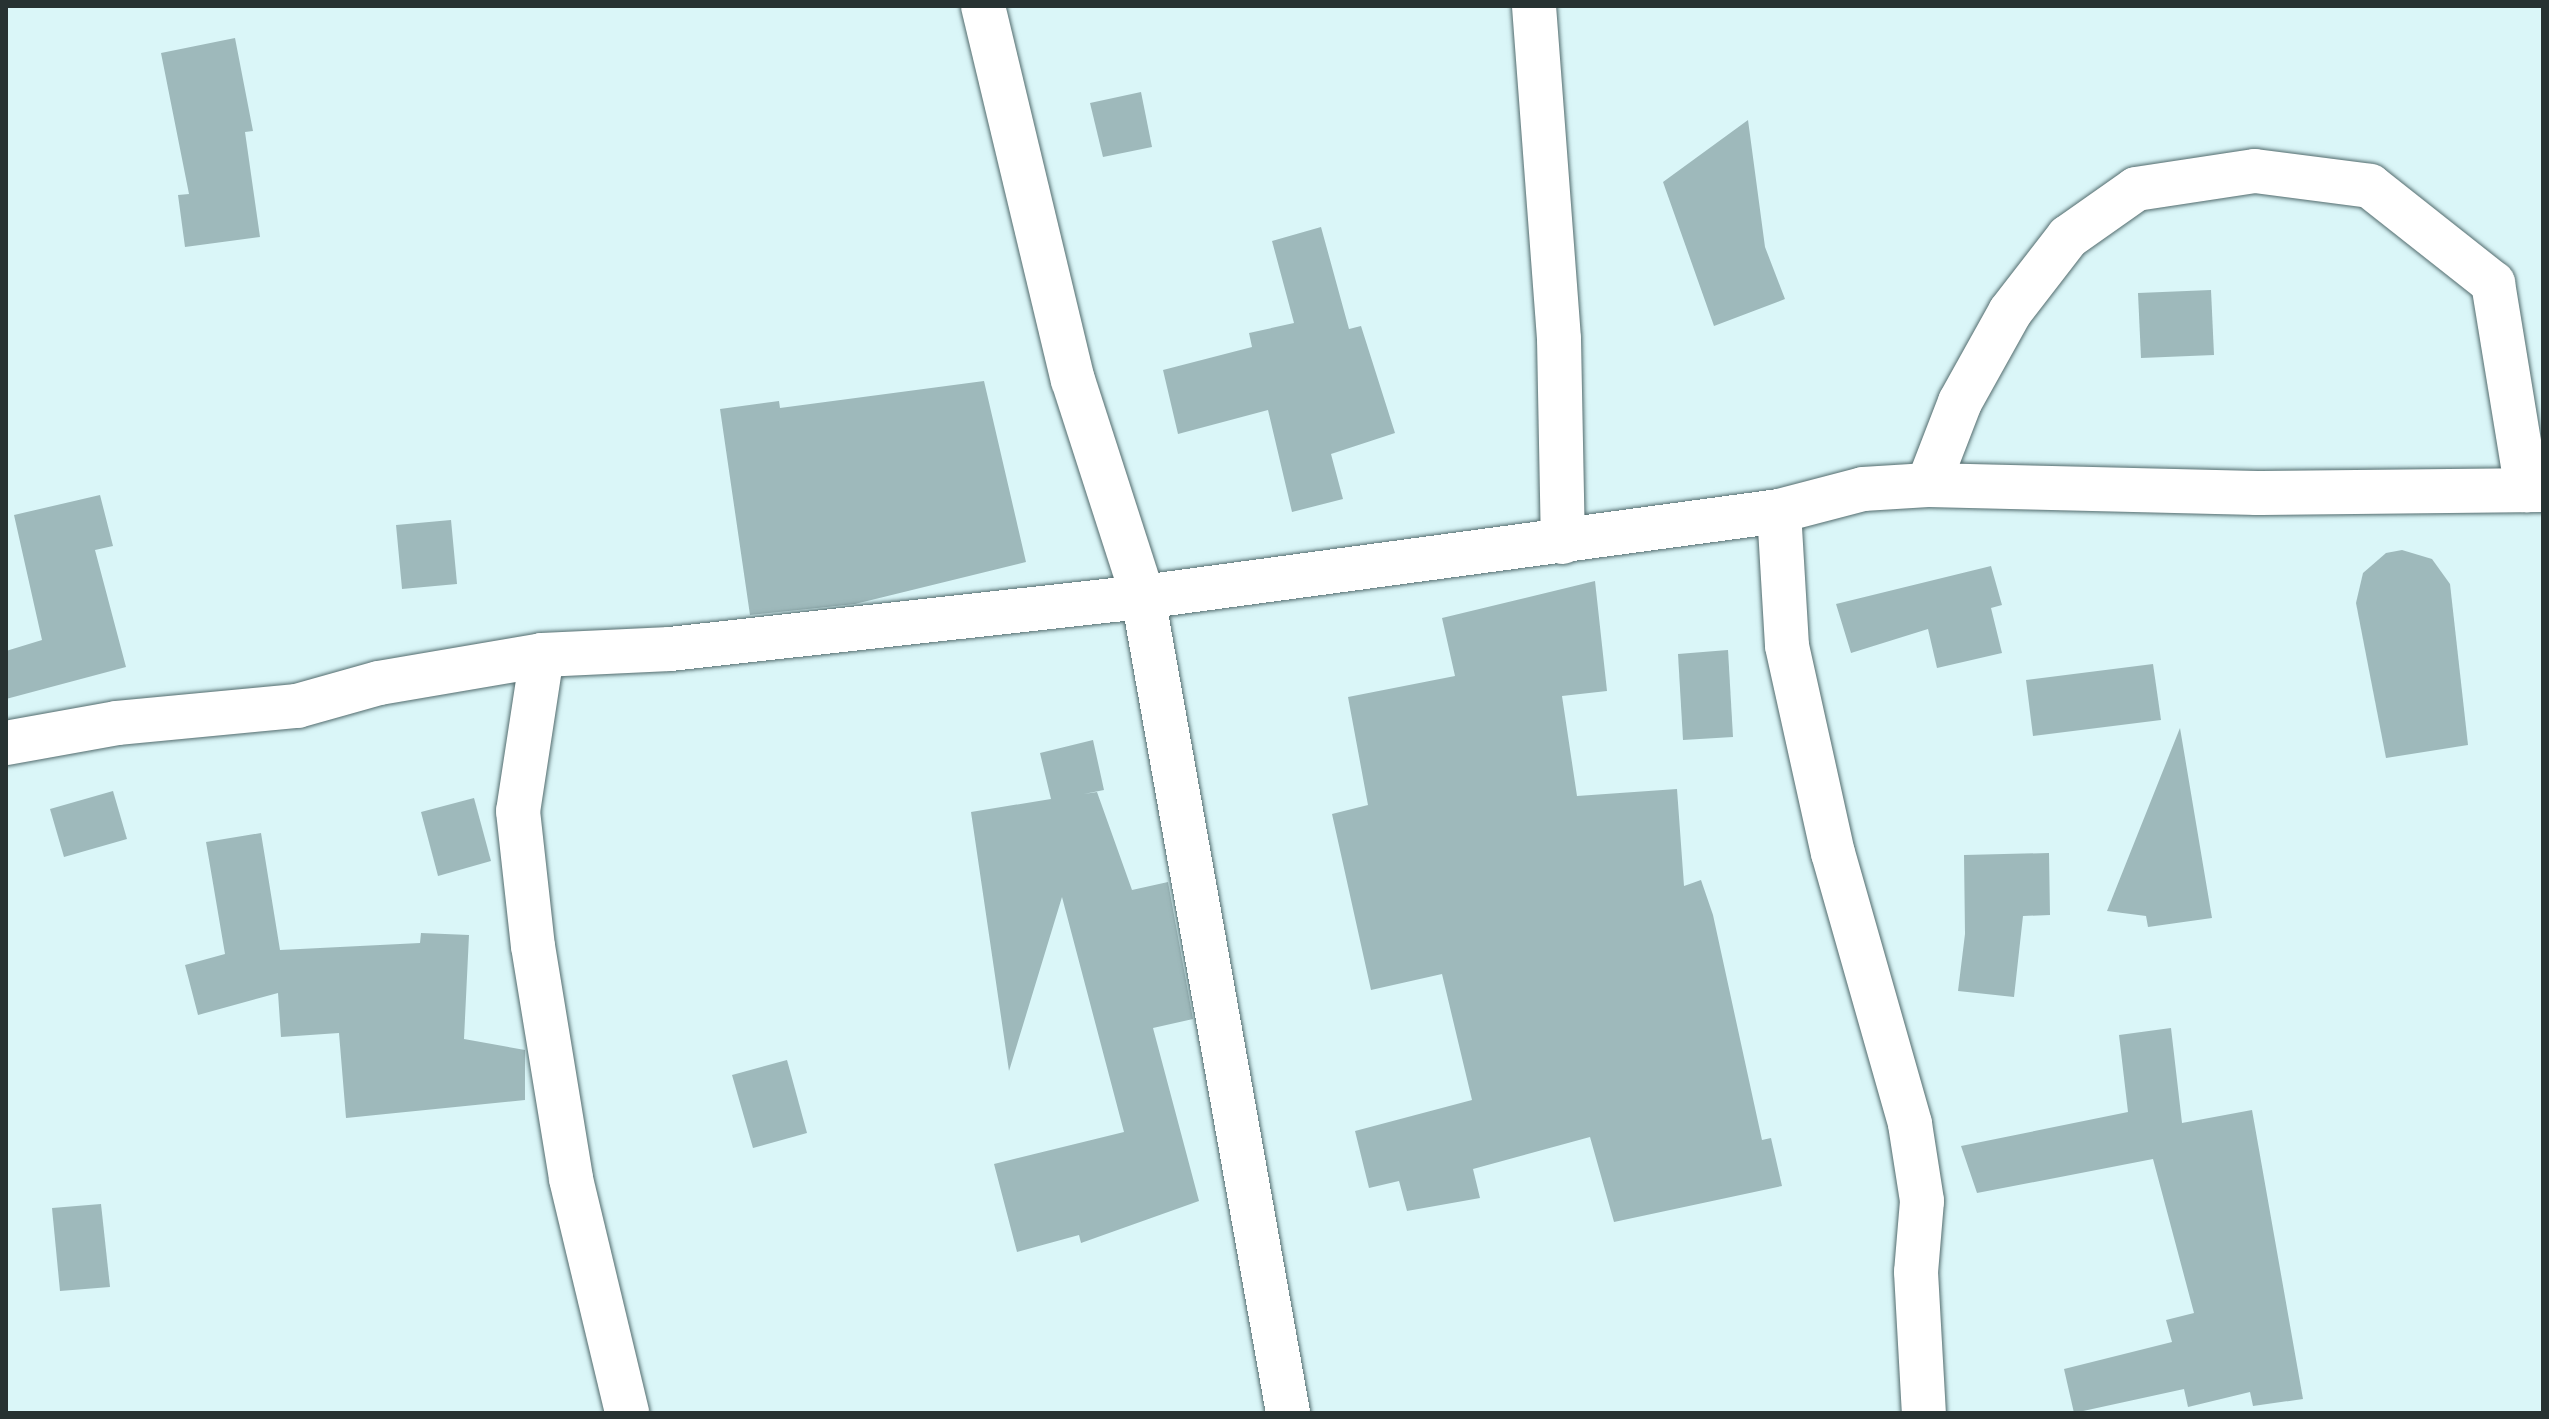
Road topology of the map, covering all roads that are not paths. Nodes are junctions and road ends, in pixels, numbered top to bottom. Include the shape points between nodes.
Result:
1 (983, 6) edge
2 (1534, 6) edge
3 (2538, 484) edge
4 (1928, 485) junction
5 (1779, 511) junction
6 (1563, 542) junction
7 (1143, 597) junction
8 (542, 655) junction
9 (6, 743) edge
10 (627, 1413) edge
11 (1288, 1413) edge
12 (1924, 1413) edge

1 - 7 street via 1073,380
2 - 6 street via 1559,339
3 - 4 street via 2257,493
3 - 4 street via 2493,283 2370,186 2255,171 2136,189 2068,237 2010,312 1960,402
4 - 5 street via 1863,489
5 - 6 street
5 - 12 street via 1787,646 1833,853 1910,1124 1922,1201 1916,1272
6 - 7 street
7 - 8 street via 670,649
7 - 11 street
8 - 9 street via 379,683 297,706 117,723
8 - 10 street via 518,811 571,1179

